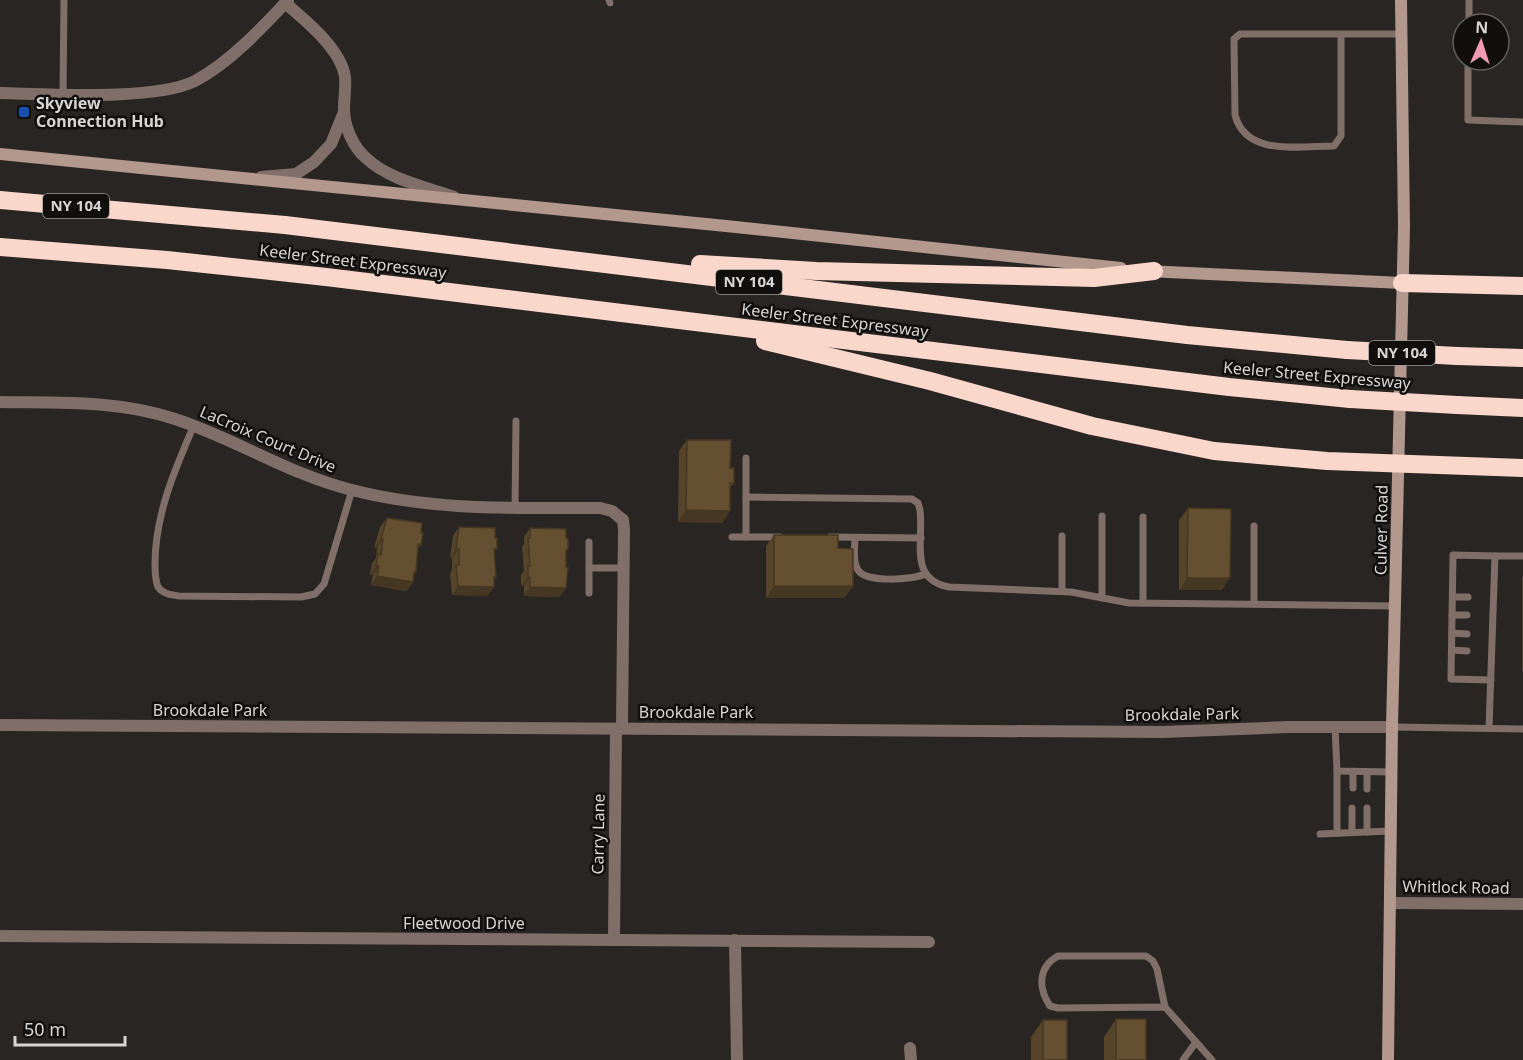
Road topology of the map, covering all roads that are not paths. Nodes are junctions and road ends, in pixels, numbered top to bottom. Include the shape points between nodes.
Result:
1 (64, 0) edge
2 (1401, 0) edge
3 (286, 2) edge
4 (1341, 34) junction
5 (1401, 34) junction
6 (1468, 72) edge
7 (0, 93) edge
8 (63, 94) junction
9 (344, 112) junction
10 (1523, 122) edge
11 (0, 154) edge
12 (247, 178) junction
13 (460, 199) junction
14 (0, 200) edge
15 (0, 247) edge
16 (524, 254) junction
17 (1154, 271) junction
18 (1402, 283) junction
19 (1523, 286) edge
20 (645, 316) junction
21 (1523, 357) edge
22 (0, 402) edge
23 (1523, 408) edge
24 (516, 421) dead end
25 (194, 425) junction
26 (746, 458) dead end
27 (1399, 464) junction
28 (1523, 468) edge
29 (352, 490) junction
30 (746, 497) junction
31 (515, 508) junction
32 (1102, 516) dead end
33 (1143, 517) dead end
34 (1254, 525) dead end
35 (1062, 536) dead end
36 (732, 537) dead end
37 (746, 537) junction
38 (790, 537) edge
39 (823, 537) edge
40 (855, 538) junction
41 (921, 538) junction
42 (589, 543) dead end
43 (1495, 556) junction
44 (1523, 556) edge
45 (589, 568) junction
46 (624, 568) junction
47 (925, 574) junction
48 (1062, 591) junction
49 (589, 593) dead end
50 (1453, 597) junction
51 (1468, 597) dead end
52 (1484, 597) dead end
53 (1102, 598) junction
54 (1493, 598) junction
55 (1143, 603) junction
56 (1254, 604) junction
57 (1396, 606) junction
58 (1452, 615) junction
59 (1467, 615) dead end
60 (1483, 615) dead end
61 (1493, 615) junction
62 (1452, 633) junction
63 (1467, 634) dead end
64 (1484, 634) dead end
65 (1492, 635) junction
66 (1452, 650) junction
67 (1467, 651) dead end
68 (1491, 680) junction
69 (0, 725) edge
70 (1335, 727) junction
71 (1392, 727) junction
72 (619, 728) junction
73 (1490, 728) junction
74 (1523, 729) edge
75 (1337, 771) junction
76 (1353, 772) junction
77 (1367, 772) junction
78 (1391, 772) junction
79 (1353, 788) dead end
80 (1367, 789) dead end
81 (1352, 808) dead end
82 (1367, 808) dead end
83 (1390, 831) junction
84 (1352, 832) junction
85 (1367, 832) junction
86 (1337, 833) junction
87 (1320, 834) dead end
88 (1389, 903) junction
89 (1523, 904) edge
90 (0, 936) edge
91 (614, 940) junction
92 (735, 940) junction
93 (928, 942) dead end
94 (1165, 1007) junction
95 (1196, 1042) junction
96 (737, 1060) edge
97 (1183, 1060) edge
98 (1212, 1060) edge
99 (1388, 1060) edge

1 - 8 lane
2 - 5 main road, Culver Road
3 - 8 street via 223,64 193,82 164,90
3 - 9 street via 319,33 335,55 345,76
4 - 4 lane via 1240,34 1234,39 1238,127 1253,140 1269,146 1334,146 1341,136
4 - 5 lane
5 - 18 main road, Culver Road
6 - 10 lane via 1467,120
7 - 8 street
9 - 12 street via 331,144 314,162 296,174
9 - 13 street via 351,137 365,158 385,172
11 - 12 main road
12 - 13 main road
13 - 17 main road
14 - 16 highway, Keeler Street Expressway / NY 104 via 258,222
15 - 20 highway, Keeler Street Expressway via 220,265
16 - 17 highway via 824,272 1094,278
16 - 21 highway, Keeler Street Expressway / NY 104, bridge via 1196,336 1347,350
17 - 18 main road
18 - 19 highway
18 - 27 main road, Culver Road
20 - 23 highway, Keeler Street Expressway, bridge via 1218,386 1350,399
20 - 27 highway via 896,372 1071,421 1168,442 1249,455
22 - 25 street, LaCroix Court Drive via 119,405
24 - 31 lane
25 - 29 street, LaCroix Court Drive via 280,466
25 - 29 lane via 169,488 158,532 156,576 158,587 164,592 179,596 315,594 326,579
26 - 30 lane
27 - 28 highway
27 - 57 main road, Culver Road
29 - 31 street, LaCroix Court Drive via 428,504
30 - 37 lane
30 - 41 lane via 908,498 920,507
31 - 46 street, LaCroix Court Drive via 600,508 616,513 624,525
32 - 53 lane
33 - 55 lane
34 - 56 lane
35 - 48 lane
36 - 37 lane
37 - 38 lane
39 - 40 lane
40 - 41 lane
40 - 47 lane via 856,566 863,576 907,578
41 - 47 lane
42 - 45 lane
43 - 44 lane
43 - 50 lane via 1453,555
43 - 54 lane
45 - 46 lane
45 - 49 lane
46 - 72 street, Carry Lane
47 - 48 lane via 933,582 949,587
48 - 53 lane
50 - 51 lane
50 - 58 lane
52 - 54 lane
53 - 55 lane
54 - 61 lane
55 - 56 lane
56 - 57 lane
57 - 71 main road, Culver Road
58 - 59 lane
58 - 62 lane
60 - 61 lane
61 - 65 lane
62 - 63 lane
62 - 66 lane
64 - 65 lane
65 - 68 lane via 1488,651
66 - 67 lane
66 - 68 lane via 1451,679
68 - 73 lane
69 - 72 street, Brookdale Park
70 - 71 street, Brookdale Park
70 - 72 street, Brookdale Park via 1185,732
70 - 75 lane
71 - 73 lane
71 - 78 main road, Culver Road
72 - 91 street, Carry Lane
73 - 74 lane
75 - 76 lane
75 - 86 lane
76 - 77 lane
76 - 79 lane
77 - 78 lane
77 - 80 lane
78 - 83 main road, Culver Road
81 - 84 lane
82 - 85 lane
83 - 85 lane
83 - 88 main road, Culver Road
84 - 85 lane
84 - 86 lane
86 - 87 lane
88 - 89 street, Whitlock Road
88 - 99 main road, Culver Road
90 - 91 street, Fleetwood Drive
91 - 92 street, Fleetwood Drive
92 - 93 street, Fleetwood Drive
92 - 96 street
94 - 94 lane via 1050,1006 1043,997 1042,972 1058,956 1146,956 1156,969
94 - 95 lane
95 - 97 lane
95 - 98 lane

